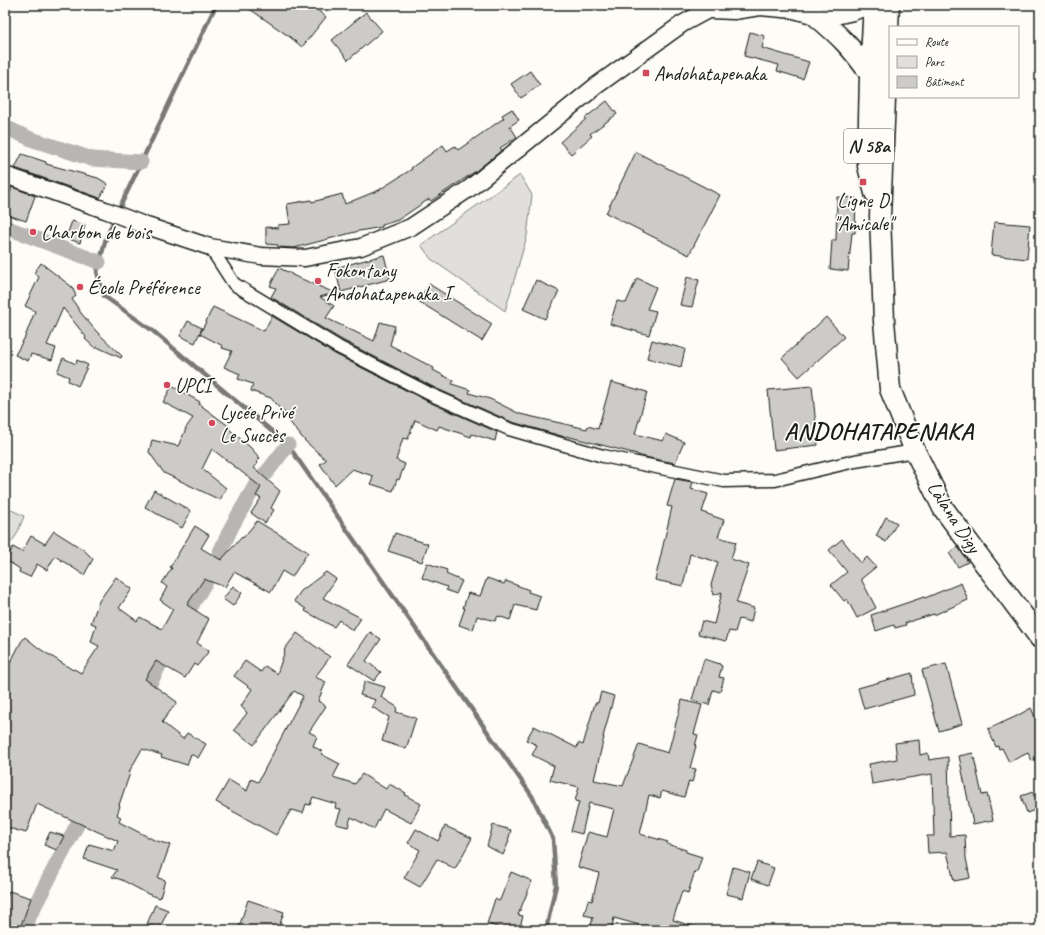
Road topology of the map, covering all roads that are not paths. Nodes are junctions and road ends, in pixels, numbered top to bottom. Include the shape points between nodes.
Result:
1 (870, 5) edge
2 (713, 7) edge
3 (881, 8) edge
4 (816, 16) junction
5 (870, 74) junction
6 (5, 175) edge
7 (880, 216) junction
8 (210, 247) junction
9 (915, 451) junction
10 (1040, 638) edge

1 - 4 street via 840,15
2 - 4 street via 734,11 760,7 794,10
2 - 8 street via 682,24 596,86 470,188 411,227 361,247 305,258 261,256
3 - 5 main road, Làlana Digy / N 58a
3 - 7 main road, Làlana Digy / N 58a via 886,98
4 - 5 main road via 847,43
5 - 7 main road, Làlana Digy / N 58a via 868,166
6 - 8 street
7 - 9 main road, Làlana Digy / N 58a via 884,320 890,389
8 - 9 street via 234,284 338,347 432,395 509,429 596,454 724,481 775,480 855,461
9 - 10 main road, Làlana Digy / N 58a via 943,508

